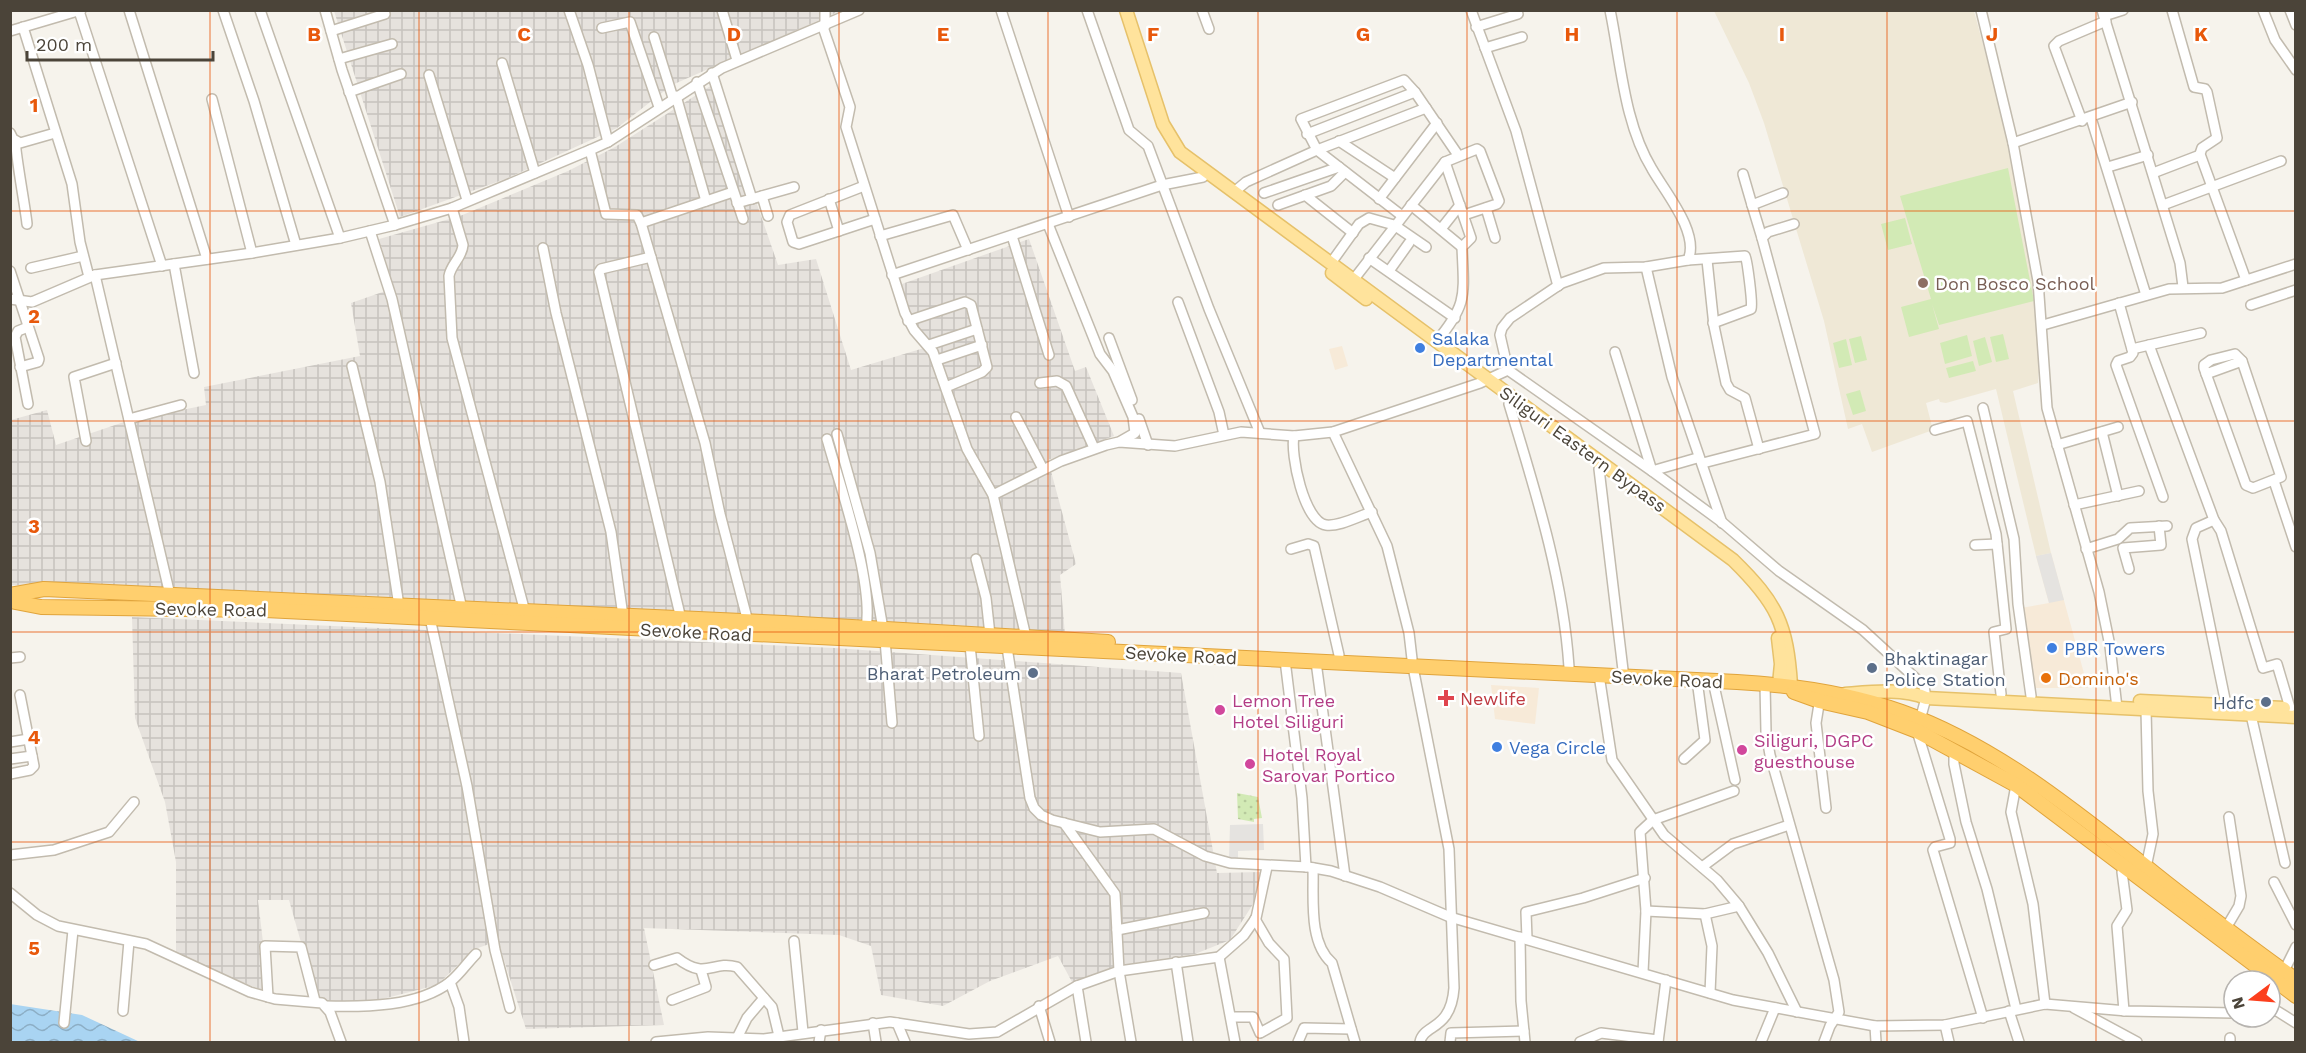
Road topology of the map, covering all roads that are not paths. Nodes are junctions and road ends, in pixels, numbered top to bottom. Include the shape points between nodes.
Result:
1 (129, 10) edge
2 (223, 10) edge
3 (260, 10) edge
4 (325, 10) edge
5 (568, 10) edge
6 (722, 10) edge
7 (825, 10) edge
8 (860, 10) edge
9 (1001, 10) edge
10 (1088, 10) edge
11 (1120, 10) edge
12 (1126, 10) edge
13 (1202, 10) edge
14 (1471, 10) edge
15 (1610, 10) edge
16 (1981, 10) edge
17 (2123, 10) edge
18 (2172, 10) edge
19 (2263, 10) edge
20 (80, 11) edge
21 (68, 12) edge
22 (2292, 13) edge
23 (1518, 14) dead end
24 (385, 15) dead end
25 (2104, 16) edge
26 (2295, 25) edge
27 (824, 26) junction
28 (23, 27) junction
29 (1476, 27) junction
30 (602, 28) dead end
31 (1209, 29) dead end
32 (10, 31) edge
33 (331, 31) junction
34 (654, 37) dead end
35 (1522, 37) dead end
36 (392, 44) dead end
37 (1485, 48) junction
38 (339, 59) junction
39 (737, 60) junction
40 (502, 63) dead end
41 (2295, 70) edge
42 (712, 73) junction
43 (401, 74) dead end
44 (429, 75) dead end
45 (697, 82) junction
46 (350, 92) junction
47 (1415, 92) junction
48 (674, 97) junction
49 (212, 99) dead end
50 (2132, 102) junction
51 (659, 107) junction
52 (1426, 108) junction
53 (2087, 120) junction
54 (1437, 123) junction
55 (55, 133) junction
56 (1306, 134) junction
57 (13, 137) edge
58 (1340, 141) junction
59 (608, 142) junction
60 (2013, 143) junction
61 (590, 150) junction
62 (1317, 150) junction
63 (2148, 154) junction
64 (1458, 155) junction
65 (2200, 155) junction
66 (2281, 161) dead end
67 (1445, 162) junction
68 (2108, 167) junction
69 (1342, 170) junction
70 (535, 173) junction
71 (2153, 173) junction
72 (1743, 174) dead end
73 (1203, 177) junction
74 (1395, 178) junction
75 (1162, 185) junction
76 (864, 186) junction
77 (2211, 186) junction
78 (794, 187) dead end
79 (733, 192) junction
80 (1234, 192) junction
81 (1784, 193) dead end
82 (1264, 194) dead end
83 (1305, 195) junction
84 (757, 198) junction
85 (829, 199) junction
86 (1379, 199) junction
87 (467, 200) junction
88 (706, 201) junction
89 (738, 203) junction
90 (1278, 205) dead end
91 (1411, 205) junction
92 (1460, 205) junction
93 (1752, 205) junction
94 (2163, 205) junction
95 (452, 208) junction
96 (1486, 208) junction
97 (1401, 215) junction
98 (1464, 215) junction
99 (768, 216) dead end
100 (1069, 217) junction
101 (743, 219) dead end
102 (875, 219) junction
103 (641, 223) junction
104 (27, 224) dead end
105 (1048, 224) junction
106 (1794, 224) dead end
107 (395, 225) junction
108 (1394, 225) junction
109 (1441, 229) junction
110 (370, 231) junction
111 (839, 231) junction
112 (1353, 232) junction
113 (880, 236) junction
114 (1012, 236) junction
115 (340, 238) junction
116 (1495, 238) dead end
117 (1762, 238) junction
118 (1409, 243) dead end
119 (296, 246) junction
120 (1426, 247) dead end
121 (543, 248) dead end
122 (1462, 248) junction
123 (968, 250) junction
124 (252, 253) junction
125 (83, 256) junction
126 (651, 257) junction
127 (1369, 258) junction
128 (207, 259) junction
129 (1688, 260) junction
130 (1707, 260) junction
131 (1331, 262) junction
132 (174, 264) junction
133 (2295, 264) edge
134 (162, 266) junction
135 (1646, 267) junction
136 (31, 268) dead end
137 (10, 271) edge
138 (1389, 271) junction
139 (892, 275) junction
140 (92, 276) junction
141 (1354, 279) junction
142 (2246, 280) junction
143 (1558, 286) junction
144 (2183, 287) junction
145 (2295, 290) edge
146 (2146, 295) junction
147 (15, 301) edge
148 (1178, 302) dead end
149 (2119, 303) junction
150 (2251, 305) dead end
151 (1455, 318) junction
152 (908, 321) junction
153 (1713, 323) junction
154 (2043, 325) junction
155 (28, 327) junction
156 (977, 328) junction
157 (2201, 333) dead end
158 (1109, 338) dead end
159 (1436, 342) junction
160 (929, 345) junction
161 (982, 345) junction
162 (2149, 345) junction
163 (2132, 350) junction
164 (1615, 352) dead end
165 (1049, 356) dead end
166 (937, 360) junction
167 (116, 363) junction
168 (352, 366) dead end
169 (20, 367) junction
170 (1508, 369) junction
171 (194, 373) dead end
172 (1483, 381) junction
173 (1040, 382) dead end
174 (946, 387) junction
175 (28, 404) dead end
176 (1509, 404) junction
177 (182, 405) dead end
178 (1983, 408) dead end
179 (1016, 417) dead end
180 (129, 419) junction
181 (2118, 427) dead end
182 (1935, 430) dead end
183 (1333, 432) junction
184 (2102, 432) junction
185 (1260, 433) junction
186 (837, 434) dead end
187 (1224, 435) junction
188 (1294, 436) junction
189 (827, 439) dead end
190 (86, 441) dead end
191 (1119, 442) junction
192 (1148, 445) junction
193 (2056, 445) junction
194 (1094, 448) junction
195 (1759, 449) junction
196 (1700, 460) junction
197 (1043, 469) junction
198 (1599, 469) junction
199 (1652, 471) junction
200 (2274, 481) junction
201 (2139, 491) dead end
202 (993, 495) junction
203 (2118, 496) junction
204 (2163, 497) dead end
205 (2074, 506) junction
206 (1372, 512) junction
207 (2214, 520) junction
208 (1722, 523) junction
209 (2121, 538) junction
210 (1997, 544) junction
211 (1975, 545) dead end
212 (2295, 547) edge
213 (2123, 548) junction
214 (1291, 549) dead end
215 (2086, 549) junction
216 (976, 559) dead end
217 (2129, 569) dead end
218 (10, 595) edge
219 (170, 595) junction
220 (10, 601) edge
221 (399, 606) junction
222 (462, 609) junction
223 (525, 612) junction
224 (623, 616) junction
225 (430, 618) junction
226 (681, 619) junction
227 (748, 622) junction
228 (866, 628) junction
229 (884, 634) junction
230 (990, 635) junction
231 (1026, 637) junction
232 (970, 645) junction
233 (1007, 647) junction
234 (1340, 655) junction
235 (1286, 660) junction
236 (1316, 663) junction
237 (1412, 663) junction
238 (1569, 667) junction
239 (1623, 670) junction
240 (1599, 675) junction
241 (1697, 680) junction
242 (1713, 681) junction
243 (1737, 682) junction
244 (1778, 684) junction
245 (2001, 694) junction
246 (20, 695) dead end
247 (1841, 695) junction
248 (1923, 695) junction
249 (1821, 696) junction
250 (2031, 696) junction
251 (2116, 704) junction
252 (2227, 709) junction
253 (2146, 710) junction
254 (2294, 711) edge
255 (2251, 715) junction
256 (892, 723) dead end
257 (1919, 725) junction
258 (979, 736) dead end
259 (29, 739) junction
260 (10, 742) edge
261 (1954, 751) junction
262 (32, 756) junction
263 (10, 759) edge
264 (1684, 759) dead end
265 (10, 774) edge
266 (1735, 780) dead end
267 (2016, 785) junction
268 (1734, 791) dead end
269 (134, 802) dead end
270 (1826, 808) dead end
271 (2229, 817) dead end
272 (1653, 820) junction
273 (1064, 823) junction
274 (1790, 825) junction
275 (10, 855) edge
276 (2285, 863) dead end
277 (2124, 866) junction
278 (1267, 867) junction
279 (1702, 867) junction
280 (2146, 867) junction
281 (1310, 868) junction
282 (1345, 876) junction
283 (1645, 878) junction
284 (2274, 882) dead end
285 (10, 892) edge
286 (1739, 906) junction
287 (1646, 910) junction
288 (1204, 913) dead end
289 (1705, 914) junction
290 (1450, 917) junction
291 (1255, 920) junction
292 (2295, 925) edge
293 (2226, 928) junction
294 (73, 930) junction
295 (1117, 930) junction
296 (1524, 938) junction
297 (129, 941) junction
298 (794, 941) dead end
299 (2295, 947) edge
300 (476, 954) dead end
301 (1219, 957) junction
302 (1176, 962) junction
303 (654, 965) dead end
304 (701, 970) junction
305 (1119, 971) junction
306 (2284, 971) junction
307 (1643, 972) junction
308 (1666, 980) junction
309 (2295, 980) edge
310 (450, 982) junction
311 (1077, 986) junction
312 (1710, 993) junction
313 (2295, 996) edge
314 (268, 997) junction
315 (764, 998) junction
316 (672, 1000) dead end
317 (315, 1001) junction
318 (2045, 1004) junction
319 (326, 1006) junction
320 (1039, 1006) junction
321 (2069, 1006) junction
322 (510, 1008) dead end
323 (1775, 1008) junction
324 (2012, 1010) junction
325 (123, 1011) dead end
326 (2124, 1011) junction
327 (1797, 1012) junction
328 (2222, 1013) edge
329 (2282, 1014) edge
330 (1231, 1017) junction
331 (1983, 1018) junction
332 (1833, 1019) junction
333 (1444, 1020) junction
334 (64, 1023) dead end
335 (873, 1023) junction
336 (897, 1023) junction
337 (2295, 1023) edge
338 (1945, 1025) junction
339 (1875, 1026) junction
340 (821, 1029) junction
341 (1350, 1029) junction
342 (946, 1031) junction
343 (1524, 1031) junction
344 (803, 1032) junction
345 (779, 1036) junction
346 (1450, 1038) edge
347 (1596, 1039) edge
348 (735, 1041) edge
349 (1658, 1041) edge
350 (341, 1042) edge
351 (465, 1042) edge
352 (656, 1042) edge
353 (819, 1042) edge
354 (876, 1042) edge
355 (905, 1042) edge
356 (951, 1042) edge
357 (1050, 1042) edge
358 (1086, 1042) edge
359 (1131, 1042) edge
360 (1188, 1042) edge
361 (1235, 1042) edge
362 (1298, 1042) edge
363 (1355, 1042) edge
364 (1420, 1042) edge
365 (1525, 1042) edge
366 (1580, 1042) edge
367 (1761, 1042) edge
368 (1824, 1042) edge
369 (1876, 1042) edge
370 (1949, 1042) edge
371 (2019, 1042) edge
372 (2137, 1042) edge

1 - 128 street
2 - 119 street
3 - 115 street
4 - 33 street
5 - 59 street via 588,65
6 - 39 street
7 - 27 street
8 - 27 street
9 - 100 street
10 - 75 street via 1129,130 1146,143
11 - 73 main road, Siliguri Eastern Bypass via 1165,142
12 - 80 main road, Siliguri Eastern Bypass via 1168,134 1180,152
13 - 31 street
14 - 29 street
15 - 129 street via 1636,135 1682,220 1690,245
16 - 60 street
17 - 25 street
18 - 65 street via 2194,87 2206,90 2216,133 2215,140 2200,149
19 - 41 street via 2275,40
20 - 21 street
20 - 134 street
21 - 28 street
22 - 26 street
23 - 29 street
24 - 33 street
25 - 50 street
25 - 53 street via 2054,46
27 - 39 street
27 - 76 street via 850,107 846,127
28 - 32 street
28 - 55 street
29 - 37 street
30 - 51 street via 630,22
33 - 38 street
34 - 48 street
35 - 37 street
36 - 38 street
37 - 143 street via 1515,131
38 - 46 street
39 - 42 street
40 - 70 street
42 - 45 street
42 - 84 street
43 - 46 street
44 - 87 street
45 - 48 street
45 - 79 street
46 - 107 street
47 - 52 street
47 - 56 street
47 - 56 street via 1404,80 1388,84 1303,118
48 - 51 street
48 - 88 street
49 - 124 street
50 - 53 street
50 - 63 street
51 - 59 street
52 - 54 street
52 - 58 street
53 - 60 street
53 - 68 street
54 - 64 street
54 - 74 street
55 - 57 street
55 - 125 street via 75,198
56 - 62 street
57 - 104 street
58 - 62 street
58 - 74 street
59 - 61 street
60 - 154 street
61 - 70 street
61 - 103 street via 606,214 636,215
62 - 69 street
62 - 80 street via 1246,182
63 - 68 street
63 - 71 street
64 - 67 street
64 - 96 street via 1480,151 1499,201
65 - 71 street
65 - 77 street
66 - 77 street
67 - 91 street
67 - 92 street
68 - 146 street
69 - 82 street
69 - 83 street via 1334,184
69 - 86 street
70 - 87 street
71 - 94 street
72 - 93 street
73 - 75 street
73 - 172 main road, Siliguri Eastern Bypass
74 - 86 street
75 - 100 street
75 - 185 street
76 - 85 street
76 - 102 street
77 - 94 street
77 - 142 street
78 - 84 street
79 - 88 street
79 - 89 street
80 - 131 main road, Siliguri Eastern Bypass
81 - 93 street
83 - 90 street
83 - 112 street
84 - 89 street
84 - 99 street
85 - 111 street
85 - 111 street via 787,218 793,242 798,244
86 - 97 street
87 - 95 street
88 - 103 street
89 - 101 street
91 - 97 street
91 - 109 street
92 - 98 street
92 - 109 street
93 - 117 street
94 - 144 street
95 - 107 street
95 - 223 street via 463,245 449,276 452,338
96 - 98 street
96 - 116 street
97 - 108 street
98 - 122 street via 1471,238
100 - 105 street
102 - 111 street
102 - 113 street
103 - 126 street
105 - 114 street
105 - 191 street via 1100,354 1113,371 1133,417 1135,433
106 - 117 street via 1768,232
107 - 110 street
108 - 112 street via 1369,218
108 - 120 street
108 - 127 street
109 - 122 street
110 - 115 street
110 - 222 street via 392,299
112 - 131 street
113 - 123 street via 953,215
113 - 139 street
114 - 123 street
114 - 165 street
115 - 119 street
117 - 195 street via 1815,432 1811,437
118 - 138 street
119 - 124 street
121 - 224 street via 611,532
122 - 151 street via 1464,292
123 - 139 street
124 - 128 street
125 - 136 street
125 - 140 street
126 - 226 street via 598,272
126 - 227 street via 705,443
127 - 138 street
127 - 141 street
128 - 132 street
129 - 130 street
129 - 135 street
130 - 153 street
130 - 153 street via 1742,255 1749,264 1751,309
131 - 141 main road, Siliguri Eastern Bypass
132 - 134 street
132 - 171 street
133 - 142 street
134 - 140 street
135 - 143 street via 1604,268
135 - 196 street via 1672,377
137 - 147 street
138 - 151 street
139 - 152 street
140 - 147 street via 42,299
140 - 167 street
141 - 159 main road, Siliguri Eastern Bypass
142 - 144 street via 2215,289
143 - 170 street via 1510,318 1502,328
144 - 146 street
145 - 150 street
146 - 149 street
147 - 155 street
148 - 187 street
149 - 154 street
149 - 163 street
151 - 159 street
152 - 156 street via 968,302
152 - 160 street
153 - 195 street via 1726,383 1730,390 1745,398
154 - 193 street via 2046,397
155 - 169 street via 15,337
155 - 169 street via 39,359
156 - 160 street
156 - 161 street
157 - 162 street
158 - 192 street
159 - 172 main road, Siliguri Eastern Bypass
160 - 166 street
161 - 166 street
161 - 174 street via 986,370
162 - 163 street
162 - 207 street
163 - 204 street via 2131,357 2116,365
164 - 199 street
166 - 174 street
167 - 180 street
167 - 190 street via 74,377
168 - 221 street via 392,543
169 - 175 street
170 - 172 street
170 - 199 street
172 - 176 main road, Siliguri Eastern Bypass
172 - 183 street
172 - 244 main road, Siliguri Eastern Bypass via 1677,517 1754,581 1780,618 1788,653
173 - 194 street via 1057,381 1066,386
174 - 202 street via 967,449
176 - 198 main road, Siliguri Eastern Bypass
176 - 238 street via 1555,568 1566,617
177 - 180 street
178 - 250 street via 2014,539 2019,614
179 - 197 street
180 - 219 street
181 - 184 street
182 - 210 street via 1967,421
183 - 188 street
183 - 206 street
184 - 193 street
184 - 203 street
185 - 187 street
185 - 188 street
186 - 229 street via 870,553
187 - 192 street via 1176,446
188 - 206 street via 1291,451 1295,471 1322,524
189 - 228 street via 862,575
191 - 192 street
191 - 194 street
193 - 205 street
194 - 197 street
195 - 196 street
196 - 199 street
196 - 208 street
197 - 202 street
198 - 239 street
198 - 244 main road, Siliguri Eastern Bypass via 1704,545 1752,589 1777,631 1781,663
199 - 208 street
200 - 200 street via 2253,488 2246,485 2206,374 2242,361 2281,477
200 - 212 street
201 - 203 street
202 - 231 street
203 - 205 street
205 - 215 street
206 - 237 street via 1392,563
207 - 252 street via 2196,528 2193,539
207 - 254 street via 2221,531 2263,668 2277,664
208 - 248 street via 1779,571 1863,630
209 - 213 street
209 - 213 street via 2130,528 2163,526 2161,545
209 - 215 street
210 - 211 street
210 - 245 street via 2006,629 1994,632
213 - 217 street
214 - 234 street via 1314,546
215 - 251 street via 2110,646
216 - 230 street
218 - 219 highway, Sevoke Road via 44,589
219 - 221 highway, Sevoke Road
220 - 225 highway, Sevoke Road via 41,606 193,607
221 - 222 highway, Sevoke Road
222 - 223 highway, Sevoke Road
223 - 224 highway, Sevoke Road
224 - 226 highway, Sevoke Road
225 - 229 highway, Sevoke Road
225 - 322 street via 467,786 495,950
226 - 227 highway, Sevoke Road
227 - 228 highway, Sevoke Road
228 - 229 highway, Sevoke Road
229 - 230 highway, Sevoke Road
229 - 232 highway, Sevoke Road
229 - 256 street
230 - 231 highway, Sevoke Road
231 - 234 highway, Sevoke Road
232 - 233 highway, Sevoke Road
232 - 258 street
233 - 235 highway, Sevoke Road
233 - 273 street via 1030,798 1041,815
234 - 237 highway, Sevoke Road
235 - 236 highway, Sevoke Road
235 - 281 street
236 - 237 highway, Sevoke Road
236 - 282 street
237 - 238 highway, Sevoke Road
237 - 240 highway, Sevoke Road
237 - 290 street via 1449,849
238 - 239 highway, Sevoke Road
239 - 243 highway, Sevoke Road via 1724,673
240 - 241 highway, Sevoke Road
240 - 272 street via 1612,760
241 - 242 highway, Sevoke Road
241 - 264 street via 1705,740
242 - 243 highway, Sevoke Road
242 - 266 street
243 - 244 highway
244 - 249 highway
244 - 274 street via 1768,743
245 - 248 main road
245 - 250 main road
246 - 259 street
247 - 248 main road
247 - 249 highway
247 - 257 highway
248 - 251 main road
248 - 257 street
249 - 257 highway
249 - 270 street via 1816,723
250 - 251 main road
251 - 252 main road
251 - 253 main road
252 - 253 main road
252 - 254 main road
252 - 255 main road
253 - 280 street via 2153,834
254 - 255 main road
255 - 276 street
257 - 261 highway
257 - 280 highway via 2019,771
257 - 331 street via 1950,839 1950,843 1934,850
259 - 260 street
259 - 262 street
261 - 267 highway
261 - 324 street via 1966,822 1990,900
262 - 263 street
262 - 265 street via 33,769
267 - 277 highway
267 - 318 street via 2011,812 2033,904
268 - 272 street
269 - 275 street via 109,832 54,850
271 - 293 street via 2241,896
272 - 279 street via 1664,835
272 - 283 street via 1640,832
273 - 278 street via 1100,831 1154,829 1218,861
273 - 295 street via 1114,892
274 - 279 street via 1733,844
274 - 332 street via 1834,980 1839,1012
277 - 313 highway
277 - 326 street via 2127,910 2118,926
278 - 281 street
278 - 291 street
279 - 286 street
280 - 293 highway
281 - 282 street
281 - 341 street via 1316,930 1324,957 1332,963
282 - 290 street
283 - 287 street
283 - 296 street via 1526,912
284 - 292 street
285 - 294 street via 37,915
286 - 289 street
286 - 327 street
287 - 289 street
287 - 307 street
288 - 295 street
289 - 312 street via 1712,946
290 - 296 street
290 - 333 street via 1453,999
291 - 301 street
291 - 330 street via 1284,959 1287,1018 1260,1033 1252,1017
293 - 306 highway
294 - 297 street
294 - 334 street
295 - 305 street
296 - 307 street
296 - 343 street
297 - 314 street via 160,950 235,987
297 - 325 street
298 - 344 street
299 - 306 street
300 - 310 street
301 - 302 street
301 - 330 street
302 - 305 street
302 - 360 street
303 - 304 street via 677,958 689,968
304 - 315 street via 736,966
304 - 316 street via 706,987
305 - 311 street
305 - 359 street
306 - 309 highway
307 - 308 street
308 - 312 street
308 - 349 street
310 - 319 street via 402,1000 363,1007
310 - 351 street
311 - 320 street
311 - 358 street
312 - 323 street
314 - 317 street
314 - 317 street via 265,946 301,947
315 - 345 street via 774,1011
315 - 348 street
317 - 319 street
318 - 321 street
318 - 324 street
319 - 350 street
320 - 342 street via 997,1032
320 - 357 street
321 - 326 street
321 - 372 street
323 - 327 street
323 - 367 street
324 - 331 street
324 - 371 street
326 - 328 street
327 - 332 street
329 - 337 street
330 - 361 street
331 - 338 street
332 - 339 street
332 - 368 street
333 - 346 street
333 - 364 street via 1424,1033
335 - 336 street
335 - 340 street
335 - 354 street
336 - 342 street
336 - 355 street
338 - 339 street
338 - 370 street
339 - 369 street
340 - 344 street
340 - 353 street
341 - 362 street via 1303,1028
341 - 363 street
342 - 356 street
343 - 346 street
343 - 365 street
344 - 345 street
345 - 348 street
347 - 349 street via 1600,1033
347 - 366 street
348 - 352 street via 687,1038

